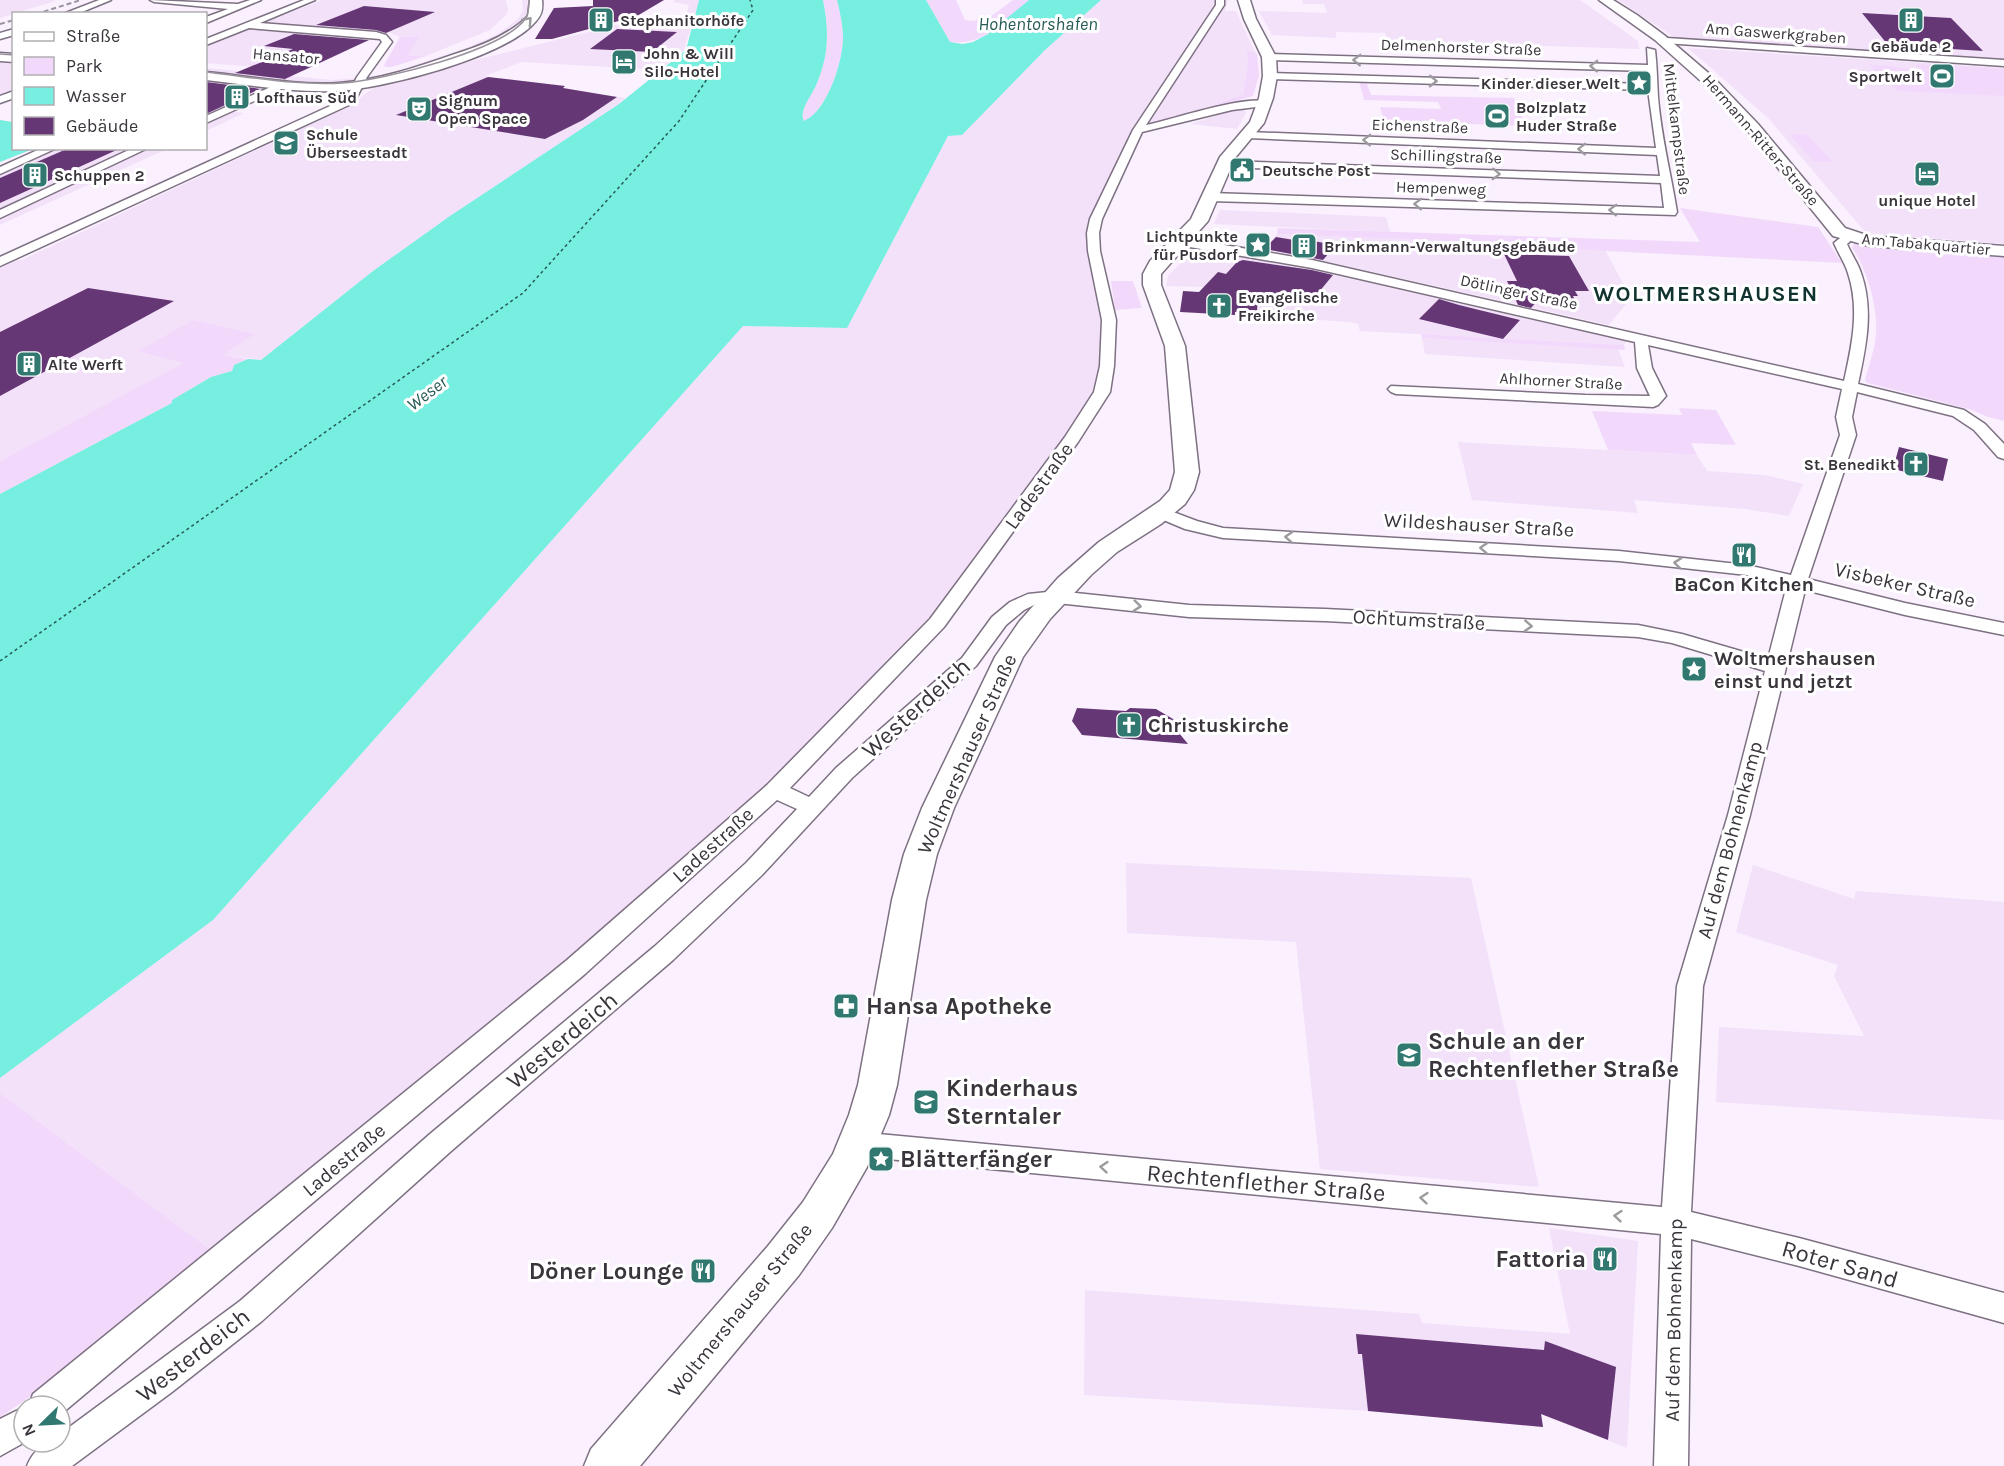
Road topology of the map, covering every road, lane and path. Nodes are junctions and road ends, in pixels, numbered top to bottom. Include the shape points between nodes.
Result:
1 (107, 0) edge
2 (154, 0) edge
3 (257, 0) edge
4 (311, 0) edge
5 (536, 0) edge
6 (1220, 0) edge
7 (1244, 0) edge
8 (1605, 0) edge
9 (240, 7) junction
10 (73, 12) edge
11 (519, 13) dead end
12 (207, 20) edge
13 (248, 25) junction
14 (207, 42) edge
15 (1669, 43) junction
16 (1650, 50) dead end
17 (1269, 57) junction
18 (2004, 64) edge
19 (1653, 68) junction
20 (207, 75) edge
21 (1270, 76) junction
22 (360, 81) junction
23 (284, 84) junction
24 (1652, 87) junction
25 (1264, 103) junction
26 (207, 113) edge
27 (219, 114) junction
28 (207, 120) edge
29 (1138, 130) junction
30 (1248, 135) junction
31 (47, 150) edge
32 (139, 150) edge
33 (1662, 152) junction
34 (1225, 164) junction
35 (0, 171) edge
36 (1666, 180) junction
37 (1210, 197) junction
38 (1671, 212) joint
39 (0, 214) edge
40 (1849, 237) junction
41 (1178, 241) junction
42 (2004, 250) edge
43 (0, 262) edge
44 (1642, 338) junction
45 (1850, 385) junction
46 (1396, 389) dead end
47 (2004, 454) edge
48 (1160, 512) junction
49 (1797, 584) junction
50 (1057, 597) junction
51 (2004, 629) edge
52 (1776, 668) junction
53 (775, 790) junction
54 (811, 807) junction
55 (857, 1144) junction
56 (1676, 1221) junction
57 (2004, 1308) edge
58 (60, 1394) edge
59 (44, 1466) edge
60 (608, 1466) edge
61 (1671, 1466) edge

1 - 10 street
2 - 9 street
3 - 9 street
4 - 13 street
22 -> 5 street via 401,76 504,39 530,22 536,12
6 - 29 street, Ladestraße
7 - 17 street, Woltmershauser Straße
8 - 15 street, Hermann-Ritter-Straße
9 - 12 street
11 - 22 street via 503,29 472,45
13 - 14 street
13 - 22 street via 383,37 387,42
15 - 18 street, Am Gaswerkgraben
15 - 40 street, Hermann-Ritter-Straße via 1736,107 1839,232
16 - 19 street, Mittelkampstraße
19 -> 17 street, Delmenhorster Straße
17 - 21 street, Woltmershauser Straße
19 - 24 street, Mittelkampstraße
20 - 22 street, Hansator
20 - 23 street, Hansator
21 -> 24 street
21 - 25 street, Woltmershauser Straße
22 - 23 street, Hansator via 326,87
22 - 43 street via 345,103
23 - 27 street
24 - 33 street, Mittelkampstraße
25 - 29 street via 1233,106
25 - 30 street, Woltmershauser Straße
26 - 27 street
27 - 28 street
29 - 53 street, Ladestraße via 1093,233 1109,320 1102,392 1059,458 937,623
33 -> 30 street, Eichenstraße
30 - 34 street, Woltmershauser Straße
31 - 35 street
32 - 39 street
33 - 36 street, Mittelkampstraße
34 -> 36 street, Schillingstraße
34 - 37 street, Woltmershauser Straße
36 - 38 street, Mittelkampstraße
38 -> 37 street, Hempenweg
37 - 41 street, Woltmershauser Straße via 1199,221
40 - 42 street, Am Tabakquartier
40 - 45 street, Auf dem Bohnenkamp via 1840,243 1855,274 1862,318
41 - 44 street, Dötlinger Straße via 1312,264
41 - 48 street, Woltmershauser Straße via 1157,265 1151,283 1175,346 1187,472 1178,496
44 - 45 street, Dötlinger Straße
44 - 46 street, Ahlhorner Straße via 1639,354 1658,396 1653,402
45 - 47 street, Dötlinger Straße via 1968,415
45 - 49 street, Auf dem Bohnenkamp via 1844,417 1848,435
49 -> 48 street, Wildeshauser Straße via 1747,570 1619,556 1223,533 1198,528
48 - 50 street, Woltmershauser Straße via 1106,549
49 - 51 street, Visbeker Straße
49 - 52 street, Auf dem Bohnenkamp
50 -> 52 street, Ochtumstraße via 1189,611 1638,632 1675,638
50 - 54 street, Westerdeich via 1035,598 999,621 969,662
50 - 55 street, Woltmershauser Straße via 1009,656 916,868 882,1063
52 - 56 street, Auf dem Bohnenkamp via 1690,986
53 - 54 street
53 - 58 street, Ladestraße via 576,967
54 - 59 street, Westerdeich via 754,869 671,946 251,1311
56 -> 55 street, Rechtenflether Straße
55 - 60 street, Woltmershauser Straße via 802,1239
56 - 57 street, Roter Sand
56 - 61 street, Auf dem Bohnenkamp

